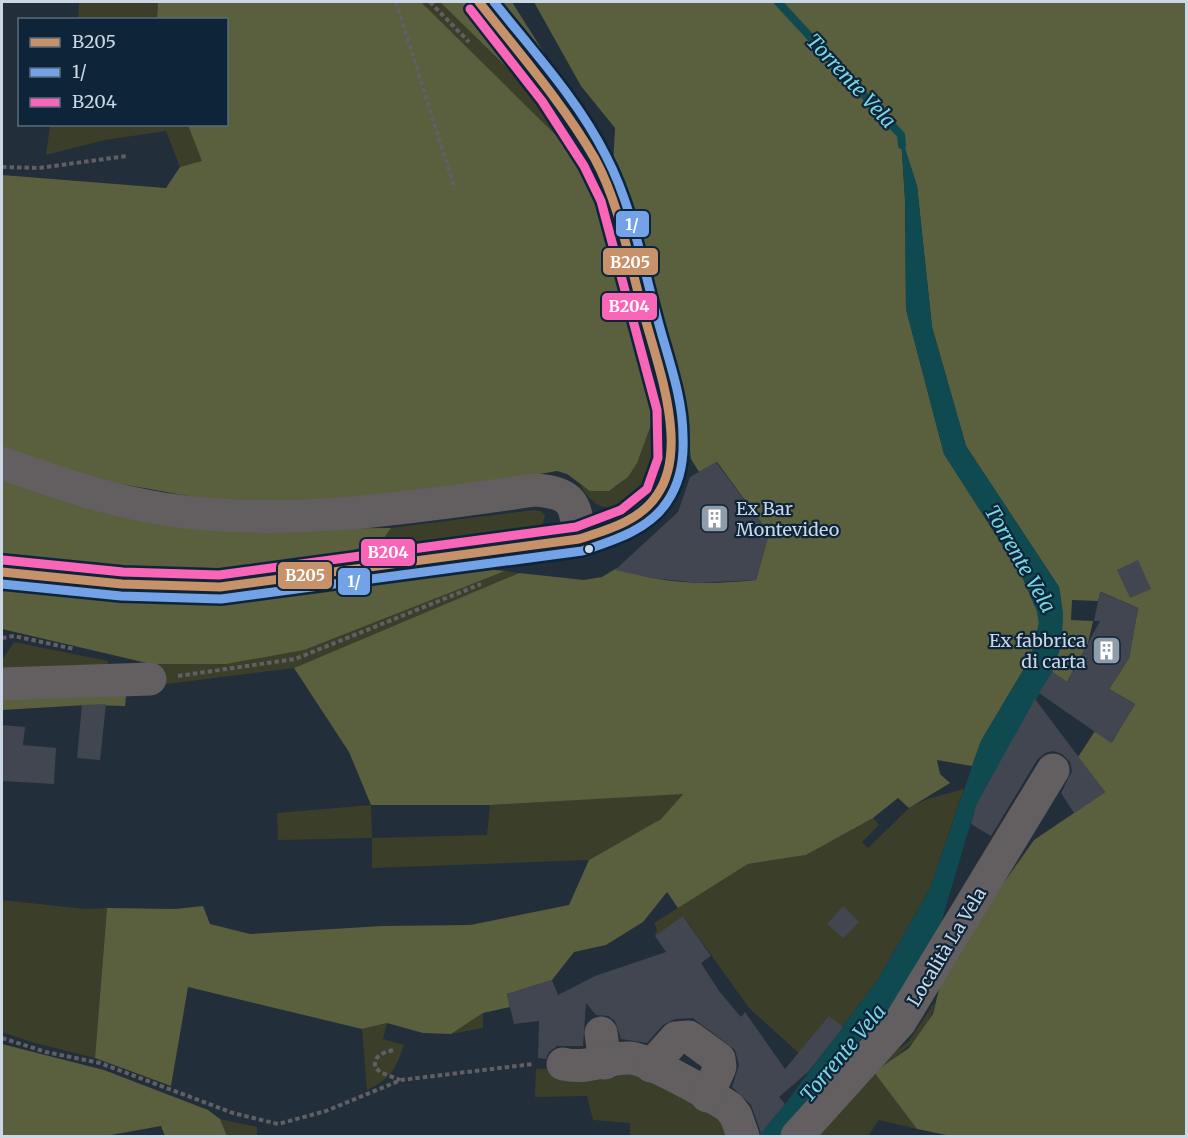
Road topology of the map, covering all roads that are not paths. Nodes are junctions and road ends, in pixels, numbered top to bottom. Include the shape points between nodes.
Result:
1 (479, 2) edge
2 (595, 160) joint
3 (2, 463) edge
4 (579, 539) junction
5 (2, 572) edge
6 (150, 678) road end
7 (2, 684) edge
8 (1053, 770) dead end
9 (562, 1064) road end
10 (651, 1066) junction
11 (707, 1095) junction
12 (743, 1137) edge
13 (797, 1137) edge

1 - 2 highway via 552,94
2 - 4 main road via 612,197 635,275 674,441 668,476 650,504 617,528
3 - 4 street via 92,494 207,514 266,516 391,510 549,491 568,498 574,506
4 - 5 main road via 220,587 122,584
6 - 7 street
8 - 13 street, Località La Vela via 900,1022
9 - 10 street via 582,1068 603,1048
10 - 11 street
10 - 11 street via 676,1038 689,1037 719,1059 720,1067
11 - 12 street via 729,1107

